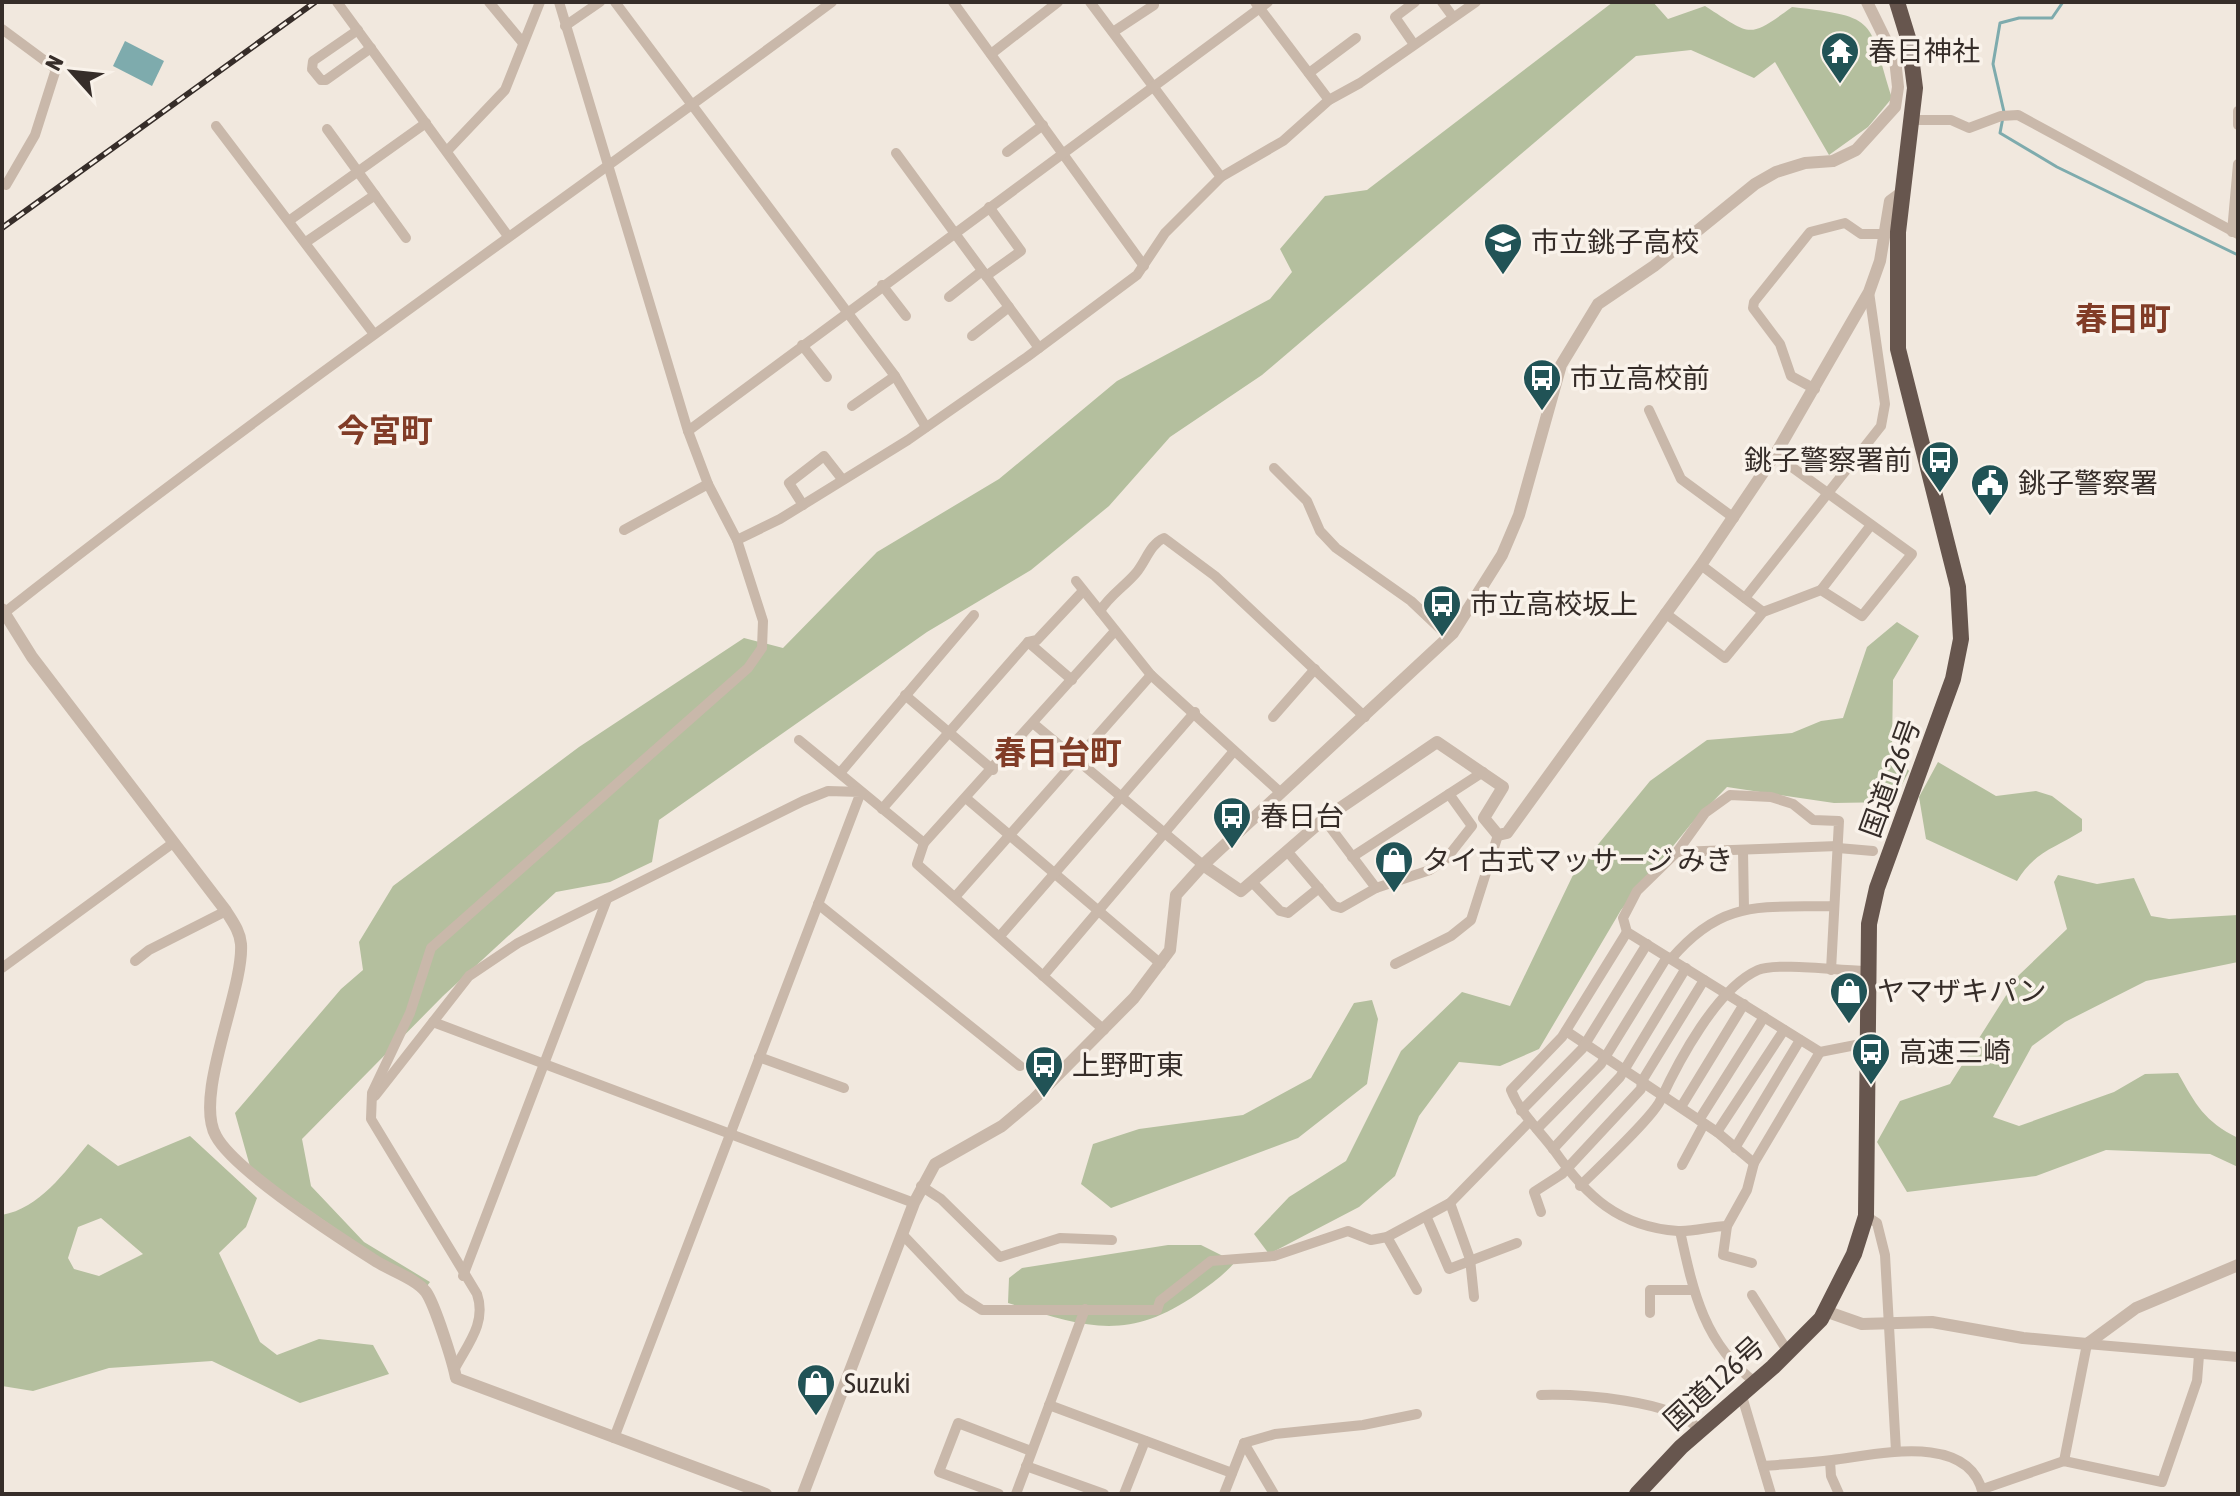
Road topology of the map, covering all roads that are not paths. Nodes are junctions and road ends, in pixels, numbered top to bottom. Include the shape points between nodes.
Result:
1 (337, 2) edge
2 (489, 2) edge
3 (540, 2) edge
4 (559, 2) edge
5 (600, 2) edge
6 (615, 2) edge
7 (832, 2) edge
8 (953, 2) edge
9 (1058, 2) edge
10 (1090, 2) edge
11 (1415, 2) edge
12 (1442, 2) edge
13 (1476, 2) edge
14 (1867, 2) edge
15 (1897, 2) edge
16 (1261, 4) edge
17 (1154, 5) dead end
18 (1453, 17) junction
19 (565, 26) junction
20 (2, 29) edge
21 (358, 30) junction
22 (1113, 32) junction
23 (1356, 38) dead end
24 (523, 43) junction
25 (1413, 43) junction
26 (371, 48) junction
27 (991, 54) junction
28 (1309, 73) junction
29 (1154, 86) junction
30 (1329, 100) junction
31 (692, 105) junction
32 (2238, 111) edge
33 (1913, 120) junction
34 (426, 123) junction
35 (1043, 125) junction
36 (2238, 125) edge
37 (216, 126) dead end
38 (327, 129) dead end
39 (447, 151) junction
40 (1007, 152) dead end
41 (896, 153) dead end
42 (1063, 153) junction
43 (2238, 164) edge
44 (608, 165) junction
45 (359, 171) junction
46 (1221, 177) junction
47 (6, 185) dead end
48 (1901, 193) junction
49 (375, 195) junction
50 (989, 207) junction
51 (290, 220) junction
52 (954, 232) junction
53 (2235, 233) edge
54 (1885, 234) junction
55 (508, 236) junction
56 (406, 238) dead end
57 (306, 242) junction
58 (1144, 266) junction
59 (984, 274) junction
60 (882, 285) junction
61 (1869, 292) junction
62 (949, 297) dead end
63 (1009, 307) junction
64 (846, 311) junction
65 (906, 316) dead end
66 (374, 334) junction
67 (972, 336) dead end
68 (802, 345) junction
69 (1039, 348) junction
70 (895, 376) junction
71 (827, 377) dead end
72 (1815, 389) junction
73 (852, 406) dead end
74 (1649, 410) dead end
75 (926, 427) junction
76 (688, 431) junction
77 (1775, 455) junction
78 (1274, 468) dead end
79 (842, 479) junction
80 (708, 484) junction
81 (1827, 494) junction
82 (803, 505) junction
83 (1734, 518) junction
84 (1871, 525) junction
85 (624, 530) dead end
86 (737, 540) junction
87 (1701, 565) junction
88 (1821, 590) junction
89 (1745, 598) junction
90 (3, 611) edge
91 (1100, 611) junction
92 (1763, 612) junction
93 (1665, 613) junction
94 (974, 615) dead end
95 (1115, 631) junction
96 (1449, 637) junction
97 (1028, 642) junction
98 (1315, 669) junction
99 (1151, 675) junction
100 (1072, 680) junction
101 (905, 695) junction
102 (1195, 712) junction
103 (1273, 717) dead end
104 (1365, 717) junction
105 (1034, 724) junction
106 (949, 733) junction
107 (799, 740) dead end
108 (1234, 751) junction
109 (1078, 760) junction
110 (993, 770) junction
111 (1483, 772) junction
112 (840, 773) junction
113 (861, 792) junction
114 (1281, 793) junction
115 (1449, 794) junction
116 (1121, 796) junction
117 (967, 799) junction
118 (882, 809) junction
119 (1324, 819) junction
120 (1166, 834) junction
121 (1498, 835) junction
122 (1012, 836) junction
123 (173, 843) junction
124 (924, 843) junction
125 (1838, 847) junction
126 (1743, 850) junction
127 (1287, 851) junction
128 (1873, 851) dead end
129 (1677, 852) junction
130 (1352, 857) junction
131 (1203, 865) junction
132 (1054, 872) junction
133 (1252, 882) junction
134 (1319, 888) junction
135 (1376, 888) junction
136 (955, 897) junction
137 (607, 899) junction
138 (818, 904) junction
139 (1834, 906) junction
140 (1744, 909) junction
141 (226, 911) junction
142 (1099, 912) junction
143 (1627, 932) junction
144 (1000, 936) junction
145 (1647, 944) junction
146 (1669, 958) junction
147 (135, 961) dead end
148 (1161, 964) junction
149 (1395, 964) dead end
150 (2, 968) edge
151 (1686, 968) junction
152 (1831, 970) junction
153 (1868, 971) junction
154 (1043, 976) junction
155 (1704, 980) junction
156 (1726, 993) junction
157 (1744, 1004) junction
158 (1764, 1017) junction
159 (433, 1022) junction
160 (1104, 1030) junction
161 (1784, 1030) junction
162 (1566, 1031) junction
163 (1800, 1040) junction
164 (1585, 1043) junction
165 (1866, 1043) junction
166 (1820, 1052) junction
167 (1604, 1055) junction
168 (759, 1057) junction
169 (545, 1065) junction
170 (1020, 1066) dead end
171 (1625, 1069) junction
172 (1642, 1081) junction
173 (844, 1088) dead end
174 (1661, 1095) junction
175 (372, 1100) junction
176 (1681, 1107) junction
177 (1521, 1111) junction
178 (1702, 1122) junction
179 (1534, 1125) junction
180 (1717, 1132) junction
181 (730, 1135) junction
182 (1735, 1148) junction
183 (1553, 1149) junction
184 (1754, 1163) junction
185 (1682, 1165) dead end
186 (1566, 1168) junction
187 (921, 1186) junction
188 (1580, 1186) junction
189 (914, 1203) junction
190 (1450, 1203) junction
191 (1541, 1212) dead end
192 (1866, 1216) junction
193 (1427, 1218) junction
194 (1727, 1226) junction
195 (1680, 1231) junction
196 (902, 1234) junction
197 (1387, 1237) junction
198 (1112, 1240) dead end
199 (1517, 1243) dead end
200 (1470, 1259) junction
201 (1752, 1263) dead end
202 (2238, 1265) edge
203 (463, 1276) junction
204 (1417, 1290) dead end
205 (1693, 1290) junction
206 (1752, 1295) dead end
207 (1474, 1297) dead end
208 (1085, 1309) junction
209 (1825, 1311) junction
210 (1650, 1313) dead end
211 (1888, 1326) junction
212 (2087, 1344) junction
213 (1788, 1352) junction
214 (2199, 1355) junction
215 (2238, 1357) edge
216 (454, 1370) junction
217 (1755, 1382) junction
218 (1741, 1393) junction
219 (1541, 1395) dead end
220 (1049, 1405) junction
221 (1417, 1414) dead end
222 (1698, 1429) junction
223 (614, 1438) junction
224 (1145, 1441) junction
225 (1244, 1443) junction
226 (1031, 1451) junction
227 (1896, 1451) junction
228 (1830, 1461) junction
229 (2064, 1461) junction
230 (1026, 1466) junction
231 (1763, 1466) junction
232 (1232, 1473) junction
233 (1983, 1492) edge
234 (766, 1494) edge
235 (803, 1494) edge
236 (999, 1494) edge
237 (1016, 1494) edge
238 (1104, 1494) edge
239 (1124, 1494) edge
240 (1224, 1494) edge
241 (1274, 1494) edge
242 (1637, 1494) edge
243 (1771, 1494) edge
244 (1839, 1494) edge

1 - 21 street
2 - 24 street
3 - 24 street
4 - 19 street
5 - 19 street
6 - 31 street
7 - 31 street
8 - 27 street
9 - 27 street
10 - 22 street
11 - 25 street via 1395,17
12 - 18 street
13 - 18 street
14 - 96 street via 1895,59 1895,107 1856,150 1833,161 1776,172 1755,184 1598,304 1561,365 1519,515 1502,555
15 - 33 highway, 国道126号 via 1913,58
16 - 28 street
16 - 29 street
17 - 22 street
18 - 25 street
19 - 44 street
20 - 47 street via 56,69 35,135
21 - 26 street
21 - 26 street via 313,61 312,69 326,80
22 - 29 street
23 - 28 street
24 - 39 street via 505,90
25 - 30 street
26 - 34 street
27 - 35 street
28 - 30 street
29 - 42 street
29 - 46 street
30 - 46 street via 1283,141
31 - 44 street
31 - 64 street
32 - 36 street
33 - 48 highway, 国道126号
33 - 53 street via 1951,120 1969,128 2018,115
34 - 39 street
34 - 45 street
35 - 40 street
35 - 42 street
37 - 51 street
38 - 45 street
39 - 55 street
41 - 52 street
42 - 50 street
42 - 58 street
43 - 53 street
44 - 55 street
44 - 76 street
45 - 49 street
45 - 51 street
46 - 58 street via 1165,233
48 - 54 street via 1890,201
48 - 153 highway, 国道126号 via 1898,349 1958,587 1961,639 1953,679 1877,888 1869,924
49 - 56 street
49 - 57 street
50 - 52 street
50 - 59 street via 1021,251
51 - 57 street
52 - 59 street
52 - 60 street
54 - 61 street
54 - 72 street via 1861,234 1845,223 1810,232 1754,302 1753,308 1780,344 1791,376
55 - 66 street
57 - 66 street
58 - 69 street
59 - 62 street
59 - 63 street
60 - 64 street
60 - 65 street
61 - 72 street
61 - 81 street via 1885,404 1881,426
63 - 67 street
63 - 69 street
64 - 68 street
64 - 70 street
66 - 90 street
68 - 71 street
68 - 76 street
69 - 75 street
70 - 73 street
70 - 75 street
72 - 77 street
74 - 83 street via 1681,479
75 - 79 street
76 - 80 street
77 - 81 street
77 - 83 street
78 - 96 street via 1307,501 1320,531 1336,548 1411,601
79 - 82 street
79 - 82 street via 824,456 789,483
80 - 85 street
80 - 86 street
81 - 84 street
81 - 89 street
82 - 86 street
83 - 87 street
84 - 88 street
84 - 88 street via 1912,554 1862,616
86 - 175 street via 763,621 762,648 748,668 431,948
87 - 89 street
87 - 93 street
88 - 92 street
89 - 92 street
90 - 123 street
91 - 95 street
91 - 97 street via 1079,586 1037,640
91 - 98 street via 1164,538 1215,576
92 - 93 street via 1725,658
93 - 121 street via 1507,833
94 - 101 street
95 - 99 street
95 - 100 street
96 - 104 street
97 - 100 street
97 - 106 street
98 - 103 street
98 - 104 street
99 - 102 street
99 - 109 street
100 - 105 street
101 - 106 street
101 - 112 street
102 - 108 street
102 - 116 street
104 - 114 street
105 - 109 street
105 - 110 street
106 - 110 street
106 - 118 street
107 - 112 street
108 - 114 street
108 - 120 street
109 - 116 street
109 - 122 street
110 - 117 street
111 - 115 street
111 - 119 street via 1437,742
111 - 121 street via 1503,787 1484,818
112 - 113 street
113 - 118 street
113 - 137 street via 828,791 803,801
113 - 138 street
114 - 131 street
115 - 130 street
115 - 135 street via 1472,826 1430,870
116 - 120 street
116 - 132 street
117 - 122 street
117 - 124 street
118 - 124 street
119 - 127 street
119 - 130 street
120 - 131 street
120 - 142 street
121 - 149 street via 1471,920
122 - 132 street
122 - 136 street
123 - 141 street
123 - 150 street
124 - 136 street via 917,864
125 - 126 street
125 - 128 street
125 - 129 street via 1839,821 1813,820 1793,804 1740,793 1705,813
125 - 139 street
126 - 129 street
126 - 140 street
127 - 133 street
127 - 134 street
129 - 143 street via 1628,904 1623,918
130 - 135 street
131 - 133 street via 1241,891
131 - 148 street via 1176,895 1173,935
132 - 142 street
132 - 144 street
133 - 134 street via 1288,913
134 - 135 street via 1341,908
136 - 144 street
137 - 159 street via 518,943 469,976
137 - 169 street
138 - 168 street
138 - 170 street
139 - 140 street
139 - 152 street
140 - 146 street via 1712,921
141 - 147 street
141 - 216 street via 241,945 211,1104 214,1134 229,1153 291,1203 424,1290
142 - 148 street
142 - 154 street
143 - 145 street
143 - 162 street
144 - 154 street
145 - 146 street
145 - 164 street
146 - 151 street
146 - 167 street
148 - 160 street
151 - 155 street
151 - 171 street
152 - 153 street
152 - 156 street via 1760,969
153 - 165 highway, 国道126号
154 - 160 street
155 - 156 street
155 - 172 street
156 - 157 street
156 - 174 street
157 - 158 street
157 - 176 street
158 - 161 street
158 - 178 street
159 - 169 street
159 - 175 street
160 - 187 street via 1002,1126 935,1164
161 - 163 street
161 - 180 street
162 - 164 street
162 - 177 street via 1511,1090
163 - 166 street
163 - 182 street
164 - 167 street
164 - 177 street
165 - 166 street
165 - 192 highway, 国道126号
166 - 184 street
167 - 171 street
167 - 179 street via 1601,1064
168 - 173 street
168 - 181 street
169 - 181 street
169 - 203 street
171 - 172 street
171 - 183 street
172 - 174 street
172 - 186 street via 1641,1089
174 - 176 street
174 - 188 street
175 - 203 street via 371,1119
176 - 178 street
177 - 179 street
178 - 180 street
178 - 185 street
179 - 183 street
179 - 190 street
180 - 182 street
181 - 189 street
181 - 223 street
182 - 184 street
183 - 186 street
184 - 194 street via 1747,1190
186 - 188 street
186 - 191 street via 1534,1192
187 - 189 street
187 - 198 street via 1000,1257 1060,1238
188 - 195 street via 1623,1219
189 - 196 street
190 - 193 street
190 - 200 street
192 - 209 highway, 国道126号 via 1845,1275
192 - 211 street via 1877,1223 1885,1255
193 - 197 street
193 - 200 street via 1449,1269
194 - 195 street
194 - 201 street via 1723,1255
195 - 205 street
196 - 208 street via 962,1297 982,1310
196 - 235 street
197 - 204 street
197 - 208 street via 1371,1240 1348,1231 1274,1256 1211,1261 1160,1301 1157,1310
199 - 200 street
200 - 207 street
202 - 212 street via 2136,1308
203 - 216 street via 482,1309
205 - 210 street via 1650,1290
205 - 217 street via 1721,1349
206 - 213 street
208 - 220 street
209 - 211 street via 1848,1321
209 - 213 highway, 国道126号
211 - 212 street via 1932,1322
211 - 227 street
212 - 214 street
212 - 229 street
213 - 217 highway, 国道126号
214 - 215 street
214 - 229 street via 2197,1381 2162,1482
216 - 223 street via 456,1378
217 - 218 highway, 国道126号
218 - 222 highway, 国道126号
218 - 231 street
219 - 222 street via 1669,1408
220 - 224 street
220 - 226 street
221 - 225 street
222 - 242 highway, 国道126号
223 - 234 street
224 - 232 street
224 - 239 street
225 - 232 street
225 - 241 street
226 - 230 street
226 - 236 street via 958,1423 939,1472
227 - 228 street
227 - 233 street via 1953,1459 1970,1470
228 - 231 street
228 - 244 street
229 - 233 street
230 - 237 street
230 - 238 street
231 - 243 street
232 - 240 street

